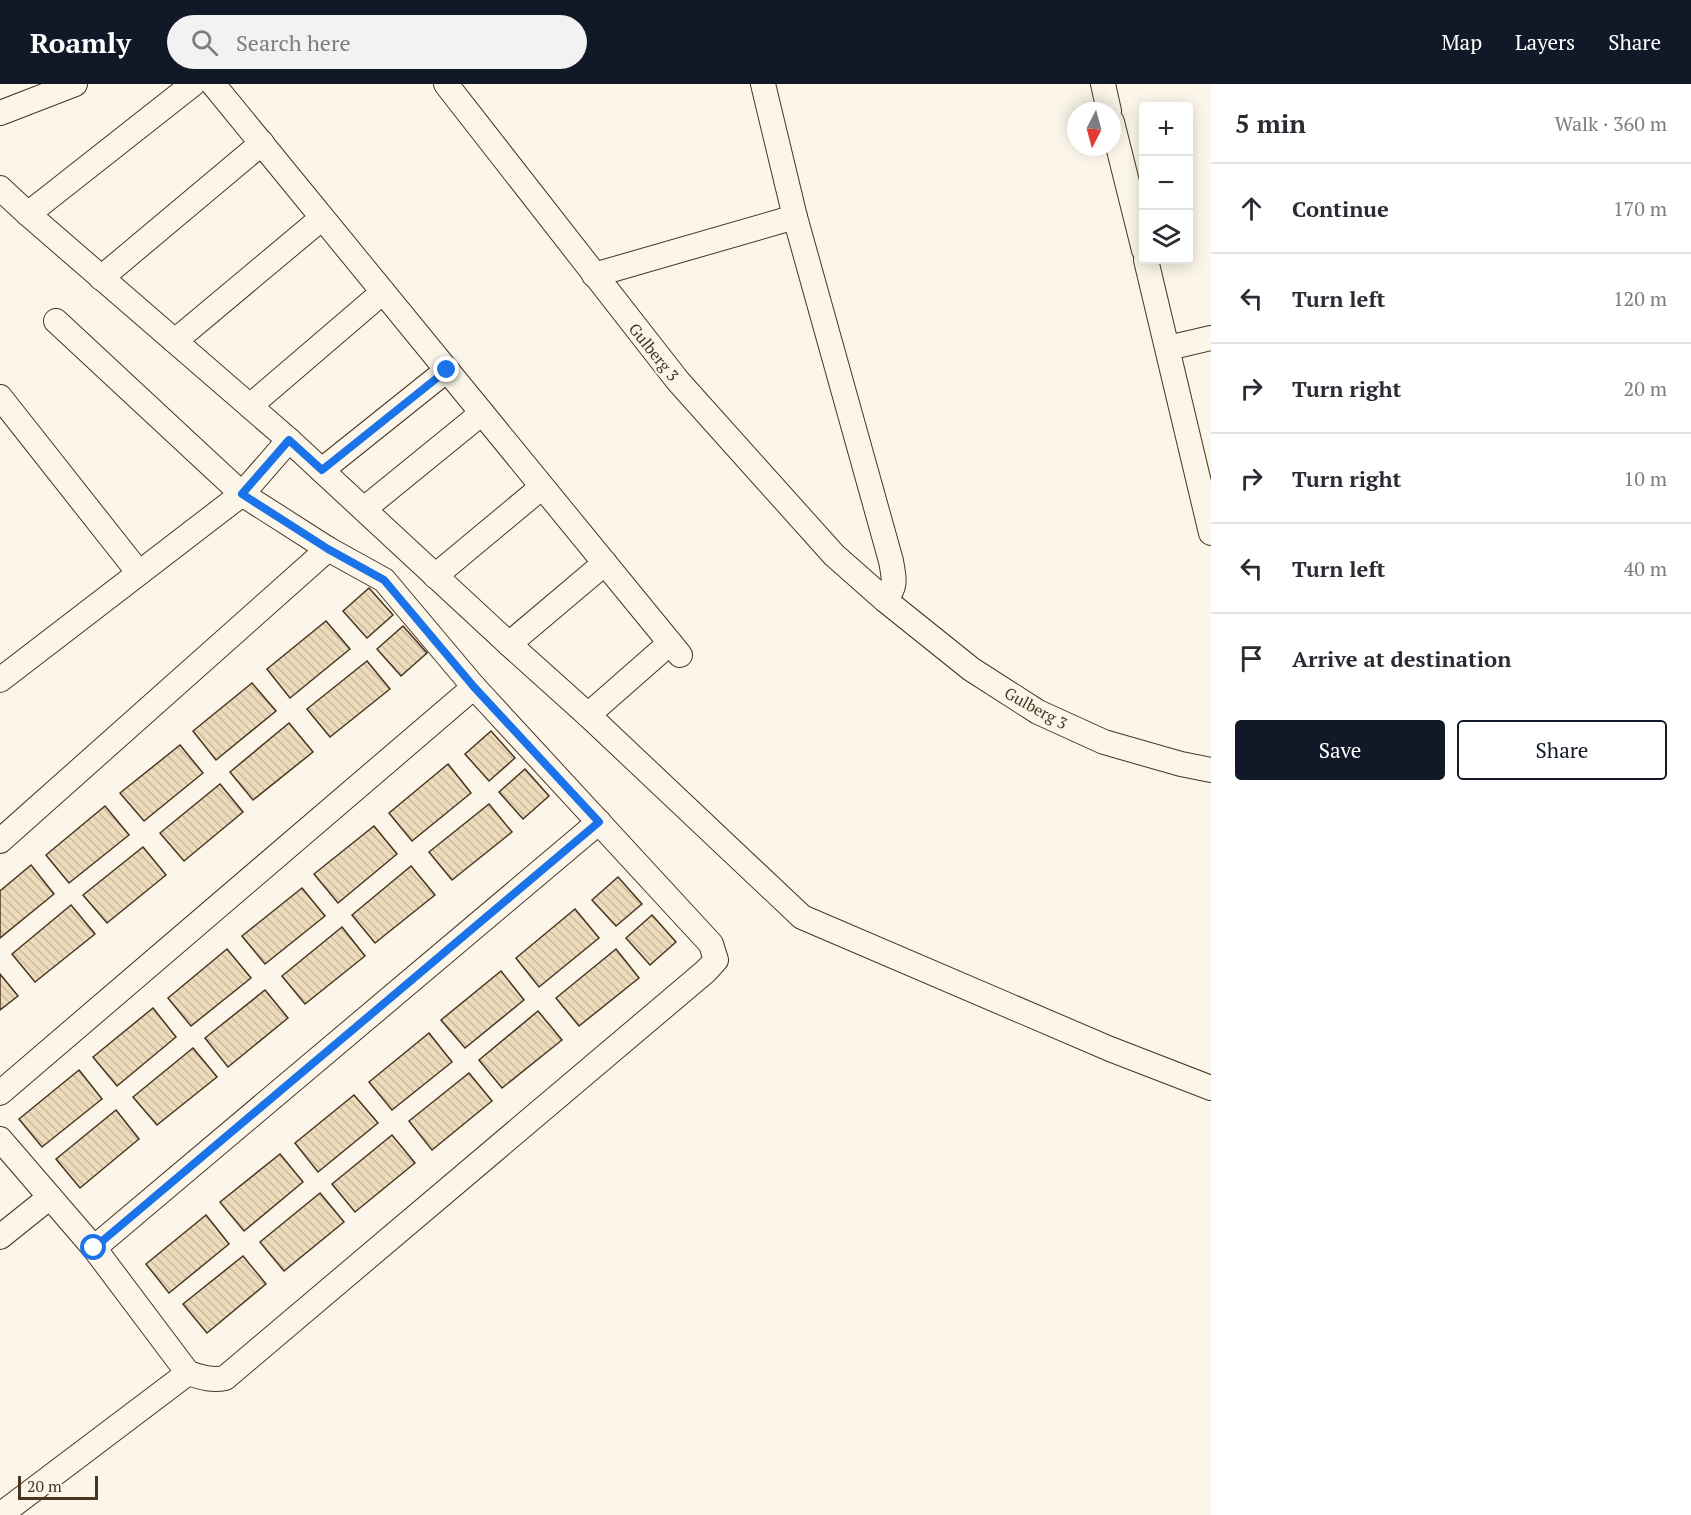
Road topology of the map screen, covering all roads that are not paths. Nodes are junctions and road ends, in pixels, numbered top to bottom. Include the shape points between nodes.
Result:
1 (75, 84) edge
2 (193, 84) edge
3 (213, 84) edge
4 (446, 84) edge
5 (763, 84) edge
6 (1103, 84) edge
7 (1107, 102) edge
8 (0, 113) edge
9 (262, 143) junction
10 (1120, 156) edge
11 (0, 188) edge
12 (28, 214) junction
13 (795, 217) junction
14 (322, 218) junction
15 (1139, 233) edge
16 (1147, 264) edge
17 (594, 275) junction
18 (101, 278) junction
19 (383, 292) junction
20 (56, 321) dead end
21 (1211, 338) edge
22 (175, 341) junction
23 (1168, 348) junction
24 (447, 370) junction
25 (0, 397) edge
26 (250, 406) junction
27 (482, 413) junction
28 (289, 440) junction
29 (322, 470) junction
30 (542, 487) junction
31 (242, 494) junction
32 (364, 509) junction
33 (1211, 533) edge
34 (328, 549) junction
35 (604, 563) junction
36 (139, 573) junction
37 (435, 576) junction
38 (885, 600) junction
39 (509, 644) junction
40 (0, 680) edge
41 (474, 687) junction
42 (588, 715) junction
43 (1211, 770) edge
44 (599, 822) junction
45 (0, 841) edge
46 (1211, 1088) edge
47 (0, 1093) edge
48 (0, 1139) edge
49 (50, 1197) junction
50 (0, 1237) edge
51 (94, 1248) junction
52 (188, 1373) junction
53 (0, 1515) edge

1 - 8 street
2 - 12 street
3 - 9 street
4 - 17 street, Gulberg 3
5 - 13 street
6 - 7 street
9 - 14 street
9 - 18 street
10 - 15 street
11 - 12 street
12 - 18 street
13 - 17 street
13 - 38 street via 891,561 893,590
14 - 19 street
14 - 22 street
16 - 23 street
17 - 38 street, Gulberg 3 via 678,381 810,530
18 - 22 street
19 - 24 street
19 - 26 street
20 - 31 street
21 - 23 street
22 - 26 street
23 - 33 street
24 - 27 street
24 - 29 street
25 - 36 street
26 - 28 street
27 - 30 street
27 - 32 street
28 - 29 street
28 - 31 street
29 - 32 street
30 - 35 street
30 - 37 street
31 - 34 street
31 - 36 street
32 - 37 street
34 - 41 street via 384,580
34 - 45 street
35 - 39 street
35 - 42 street via 675,649
36 - 40 street
37 - 39 street
38 - 43 street, Gulberg 3 via 971,669 1038,712 1104,742
39 - 42 street
41 - 44 street
41 - 47 street
42 - 46 street via 802,917
44 - 51 street
44 - 52 street via 711,944 716,960 225,1378 205,1379
48 - 49 street
49 - 50 street
49 - 51 street
51 - 52 street
52 - 53 street

